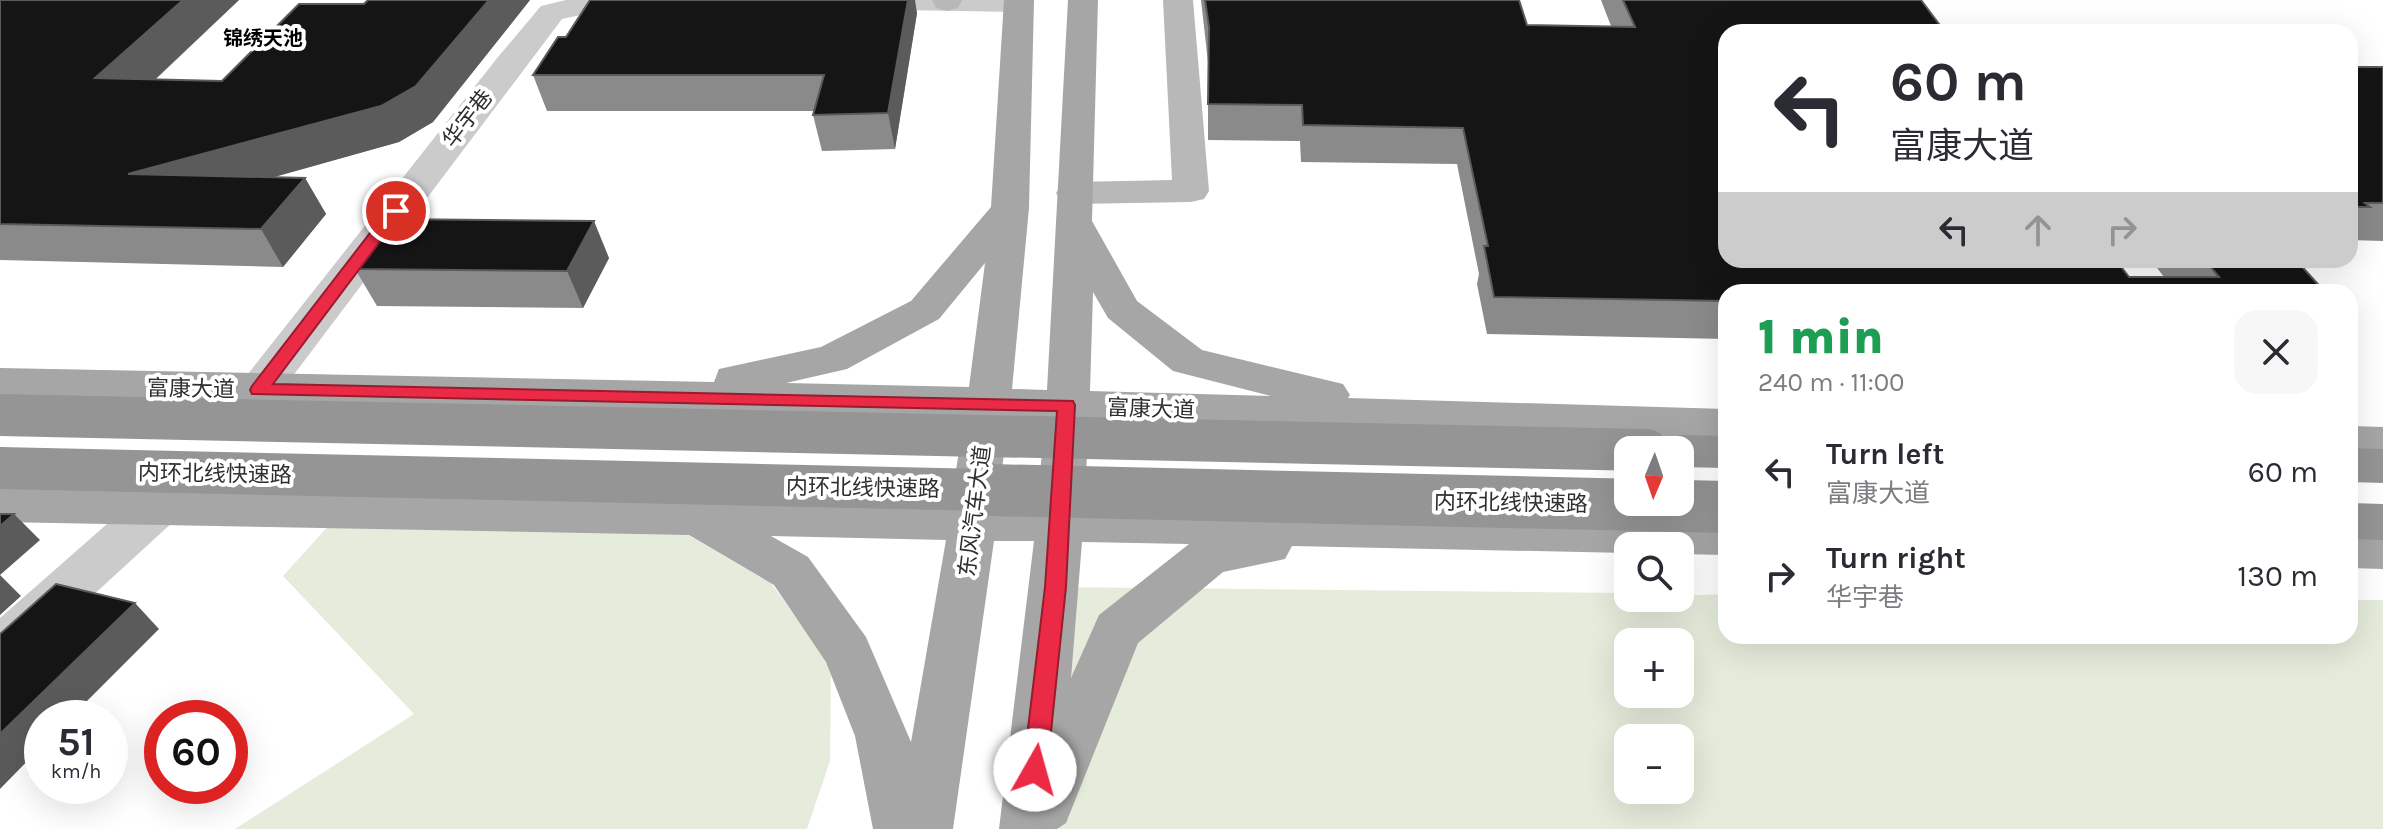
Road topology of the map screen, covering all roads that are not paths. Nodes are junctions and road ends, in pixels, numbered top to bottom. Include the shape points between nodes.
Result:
1 (612, 0) edge
2 (838, 0) edge
3 (1083, 0) edge
4 (1178, 0) edge
5 (947, 1) edge
6 (1019, 2) edge
7 (1073, 207) junction
8 (1010, 208) junction
9 (0, 383) edge
10 (259, 390) junction
11 (650, 396) junction
12 (988, 403) junction
13 (1066, 405) junction
14 (0, 415) edge
15 (1416, 416) junction
16 (1718, 425) edge
17 (2358, 442) edge
18 (2383, 443) edge
19 (1614, 449) edge
20 (1694, 451) edge
21 (1718, 452) edge
22 (2358, 465) edge
23 (2383, 466) edge
24 (0, 468) edge
25 (0, 504) edge
26 (1718, 507) edge
27 (157, 508) junction
28 (697, 517) junction
29 (972, 521) junction
30 (2358, 521) edge
31 (2383, 522) edge
32 (1060, 523) junction
33 (1383, 529) junction
34 (1718, 536) edge
35 (2358, 549) edge
36 (2383, 550) edge
37 (0, 649) edge
38 (902, 829) edge
39 (924, 829) edge
40 (1028, 829) edge
41 (1036, 829) edge

1 - 10 street, 华宇巷 via 552,12
2 - 5 street
3 - 7 main road
4 - 7 street via 1191,191
5 - 6 street
6 - 8 main road, 东风汽车大道
7 - 13 main road
7 - 15 main road via 1122,309 1188,361
8 - 11 main road via 925,310 832,359
8 - 12 main road, 东风汽车大道
9 - 10 main road, 富康大道
10 - 11 main road, 富康大道
11 - 12 main road, 富康大道
12 - 13 main road, 富康大道
12 - 29 main road, 东风汽车大道
13 - 15 main road, 富康大道
13 - 32 main road
14 - 19 highway, bridge
15 - 16 main road, 富康大道
17 - 18 main road
20 - 21 highway
22 - 23 highway
24 - 26 highway, 内环北线快速路, bridge
25 - 27 main road
27 - 28 main road
27 - 37 street
28 - 29 main road
28 - 38 main road via 791,571 848,652 882,736
29 - 32 main road
29 - 39 main road, 东风汽车大道
30 - 31 highway
32 - 33 main road
32 - 40 main road
33 - 34 main road
33 - 41 main road via 1210,555 1117,630
35 - 36 main road

